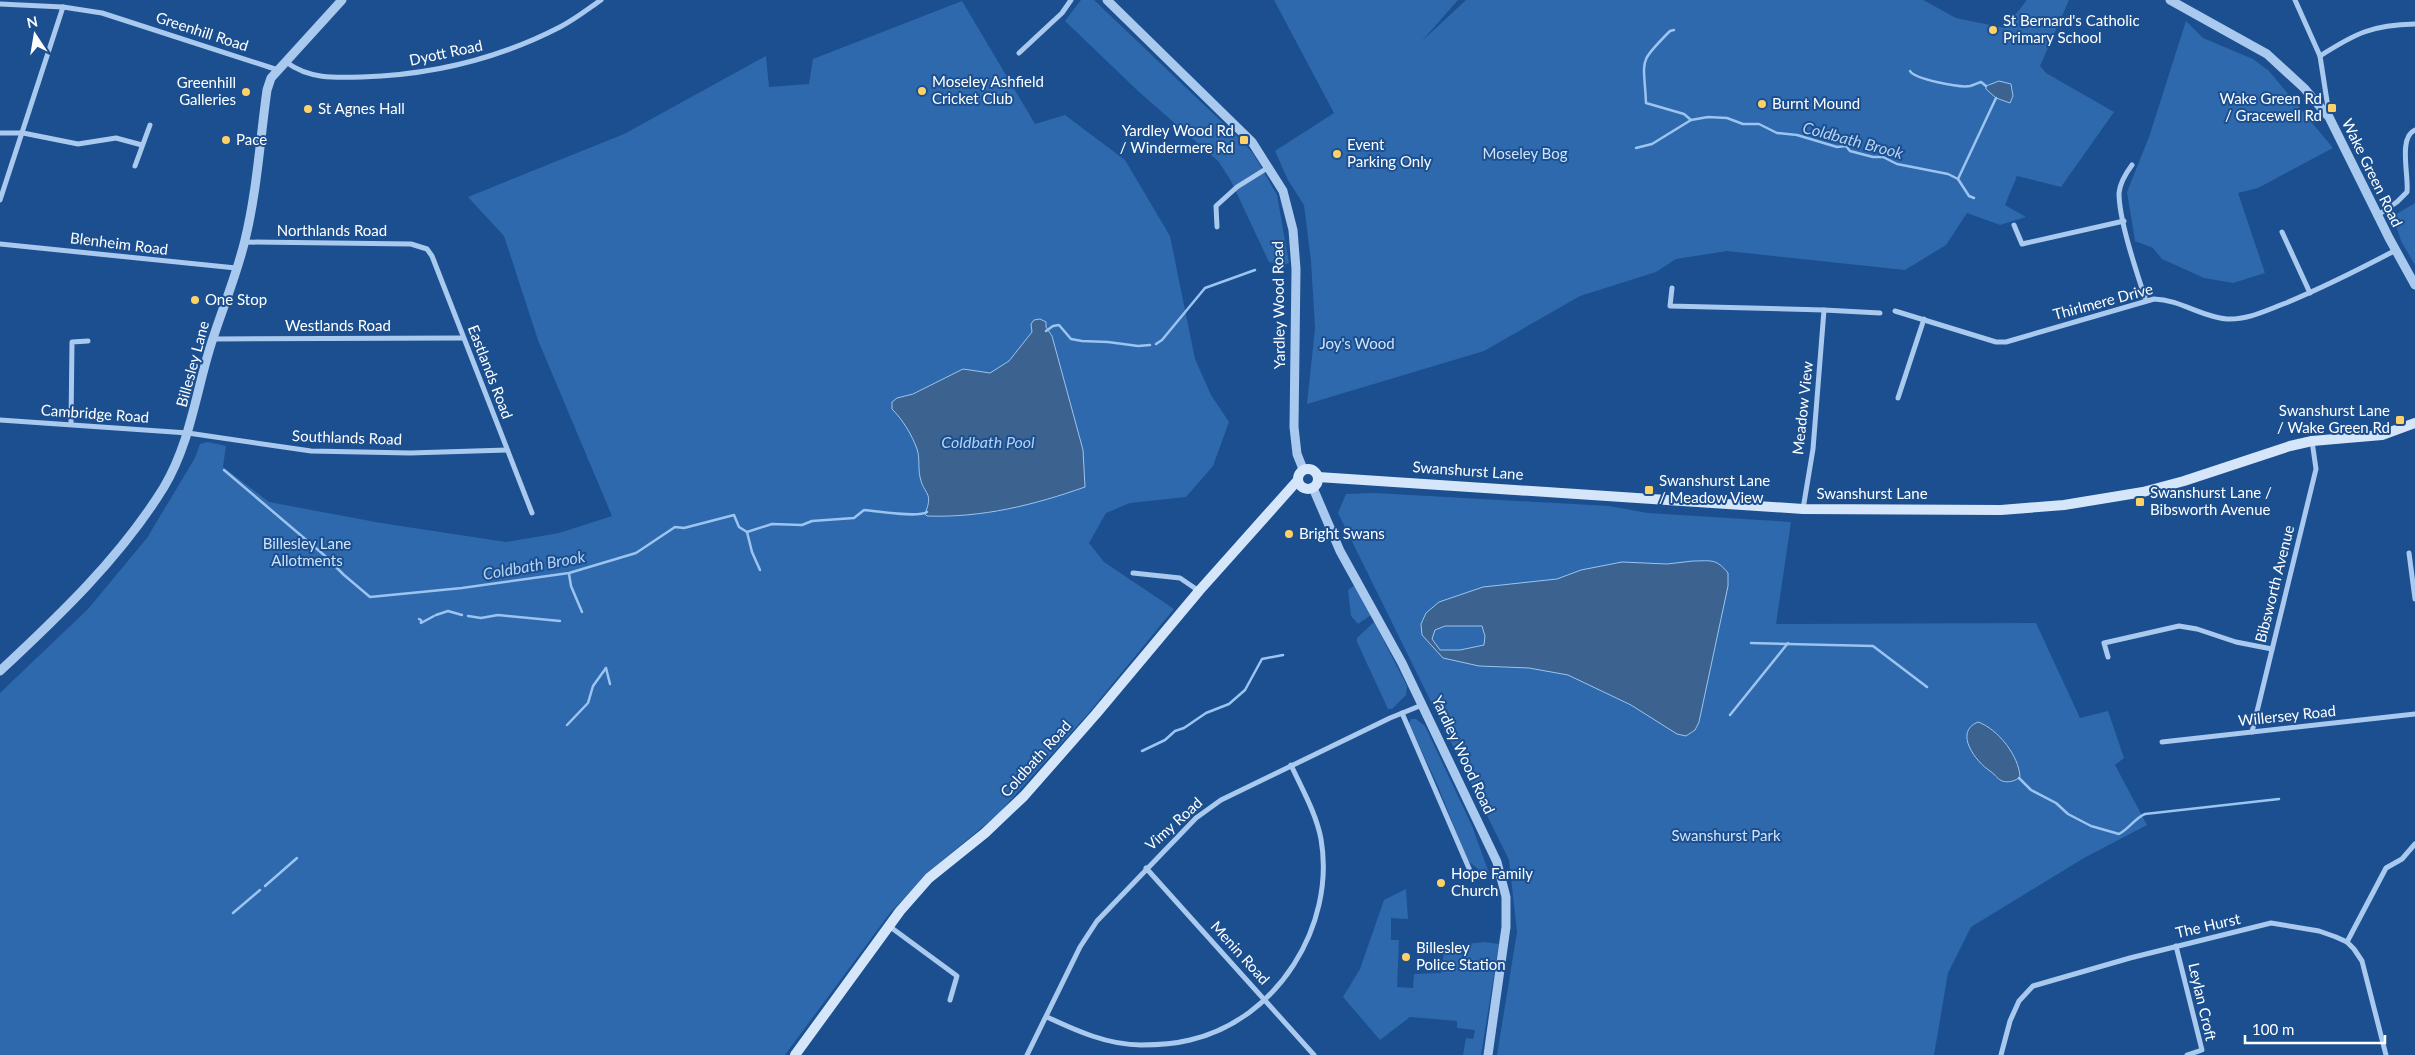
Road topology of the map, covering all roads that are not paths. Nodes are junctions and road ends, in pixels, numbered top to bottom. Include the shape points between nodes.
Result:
1 (0, 0) edge
2 (342, 0) edge
3 (601, 0) edge
4 (1070, 0) edge
5 (2170, 0) edge
6 (2295, 0) edge
7 (1110, 1) edge
8 (0, 4) edge
9 (63, 7) junction
10 (2415, 24) edge
11 (1019, 53) dead end
12 (2320, 56) junction
13 (286, 62) junction
14 (278, 70) junction
15 (2329, 117) junction
16 (150, 125) dead end
17 (2415, 130) edge
18 (0, 133) edge
19 (22, 133) junction
20 (142, 145) junction
21 (2132, 165) dead end
22 (135, 166) dead end
23 (1269, 166) junction
24 (0, 200) edge
25 (2378, 215) junction
26 (2124, 221) junction
27 (2014, 226) dead end
28 (1217, 227) dead end
29 (2282, 232) dead end
30 (245, 242) junction
31 (0, 244) edge
32 (419, 246) joint
33 (2396, 250) junction
34 (236, 268) junction
35 (2415, 285) edge
36 (1672, 288) dead end
37 (2310, 293) junction
38 (2146, 301) junction
39 (1824, 310) junction
40 (1895, 310) dead end
41 (1880, 313) dead end
42 (1924, 319) junction
43 (213, 338) junction
44 (463, 338) junction
45 (88, 341) dead end
46 (1898, 398) dead end
47 (0, 420) edge
48 (2415, 422) edge
49 (71, 424) junction
50 (188, 433) junction
51 (2312, 441) junction
52 (506, 450) junction
53 (1303, 469) junction
54 (1318, 477) junction
55 (1298, 480) junction
56 (1313, 488) junction
57 (1803, 509) junction
58 (532, 513) dead end
59 (2408, 553) dead end
60 (1133, 573) dead end
61 (1198, 591) junction
62 (2415, 599) edge
63 (2272, 649) junction
64 (2108, 658) dead end
65 (0, 670) edge
66 (1422, 705) junction
67 (1402, 713) junction
68 (2415, 714) edge
69 (2252, 732) junction
70 (2162, 742) dead end
71 (1291, 765) junction
72 (2415, 844) edge
73 (1146, 868) junction
74 (1478, 877) dead end
75 (889, 926) junction
76 (2347, 942) junction
77 (2176, 946) junction
78 (950, 1000) dead end
79 (1265, 1000) junction
80 (1047, 1017) junction
81 (795, 1055) edge
82 (1028, 1055) edge
83 (1314, 1055) edge
84 (1488, 1055) edge
85 (2001, 1055) edge
86 (2187, 1055) edge
87 (2386, 1055) edge

1 - 8 street
2 - 13 street, Billesley Lane
3 - 13 street, Dyott Road via 561,27 507,50 429,72 336,78 309,75
4 - 11 street via 1062,14
5 - 15 street, Wake Green Road via 2267,54 2304,88
6 - 12 street
7 - 23 street, Yardley Wood Road via 1252,142
8 - 9 street, Greenhill Road
9 - 14 street, Greenhill Road via 102,13
9 - 19 street
10 - 12 street via 2391,24 2356,34
12 - 15 street
13 - 14 street, Billesley Lane
14 - 30 street, Billesley Lane via 268,90
15 - 25 street, Wake Green Road
16 - 20 street
17 - 25 street via 2410,132 2405,142 2407,192
18 - 19 street
19 - 20 street via 78,144 116,138
19 - 24 street
20 - 22 street
21 - 26 street via 2119,192
23 - 28 street via 1216,206
23 - 53 street, Yardley Wood Road via 1283,191 1293,230 1297,275 1294,427 1297,454
25 - 33 street, Wake Green Road
26 - 27 street via 2022,244
26 - 38 street
29 - 37 street
30 - 32 street, Northlands Road
30 - 34 street, Billesley Lane
31 - 34 street, Blenheim Road
32 - 44 street, Eastlands Road via 432,256
33 - 35 street, Wake Green Road
33 - 37 street, Thirlmere Drive
34 - 43 street, Billesley Lane
36 - 39 street via 1670,306
37 - 38 street, Thirlmere Drive via 2255,315 2230,319 2210,316 2175,301
38 - 42 street, Thirlmere Drive via 2006,342 1996,342
39 - 41 street
39 - 57 street, Meadow View via 1813,449
40 - 42 street, Thirlmere Drive
42 - 46 street
43 - 44 street, Westlands Road
43 - 50 street, Billesley Lane
44 - 52 street, Eastlands Road
45 - 49 street via 72,342
47 - 49 street, Cambridge Road
48 - 51 main road, Swanshurst Lane via 2382,435
49 - 50 street, Cambridge Road
50 - 52 street, Southlands Road via 312,451 410,453
50 - 65 street, Billesley Lane via 164,488 126,538 75,600
51 - 57 main road, Swanshurst Lane via 2143,492 2064,504 2001,510
51 - 63 street, Bibsworth Avenue via 2316,469
52 - 58 street, Eastlands Road
53 - 54 main road via 1312,469
53 - 55 main road
54 - 56 main road
54 - 57 main road, Swanshurst Lane
55 - 56 main road via 1302,488
55 - 61 main road, Coldbath Road
56 - 66 street, Yardley Wood Road via 1340,551
59 - 62 street
60 - 61 street via 1180,578
61 - 75 main road, Coldbath Road via 1024,796 986,833 929,878
63 - 64 street via 2179,626 2104,643
63 - 69 street, Bibsworth Avenue
66 - 67 street, Vimy Road
66 - 84 street, Yardley Wood Road via 1497,862 1506,897 1506,927
67 - 71 street, Vimy Road
67 - 74 street via 1471,874
68 - 69 street, Willersey Road
69 - 70 street, Willersey Road
71 - 73 street, Vimy Road via 1221,800 1196,818
71 - 79 street via 1317,822 1323,860 1322,881 1314,924 1306,942 1290,971
72 - 76 street via 2402,859 2386,868
73 - 79 street, Menin Road
73 - 80 street, Vimy Road via 1097,921 1080,947
75 - 78 street via 957,976
75 - 81 main road, Coldbath Road
76 - 77 street, The Hurst via 2318,931 2271,924
76 - 87 street via 2362,962
77 - 85 street, The Hurst via 2033,986 2019,1001
77 - 86 street, Leylan Croft via 2202,1050
79 - 80 street via 1216,1031 1191,1040 1167,1043 1139,1045 1111,1041 1081,1034
79 - 83 street, Menin Road
80 - 82 street, Vimy Road

